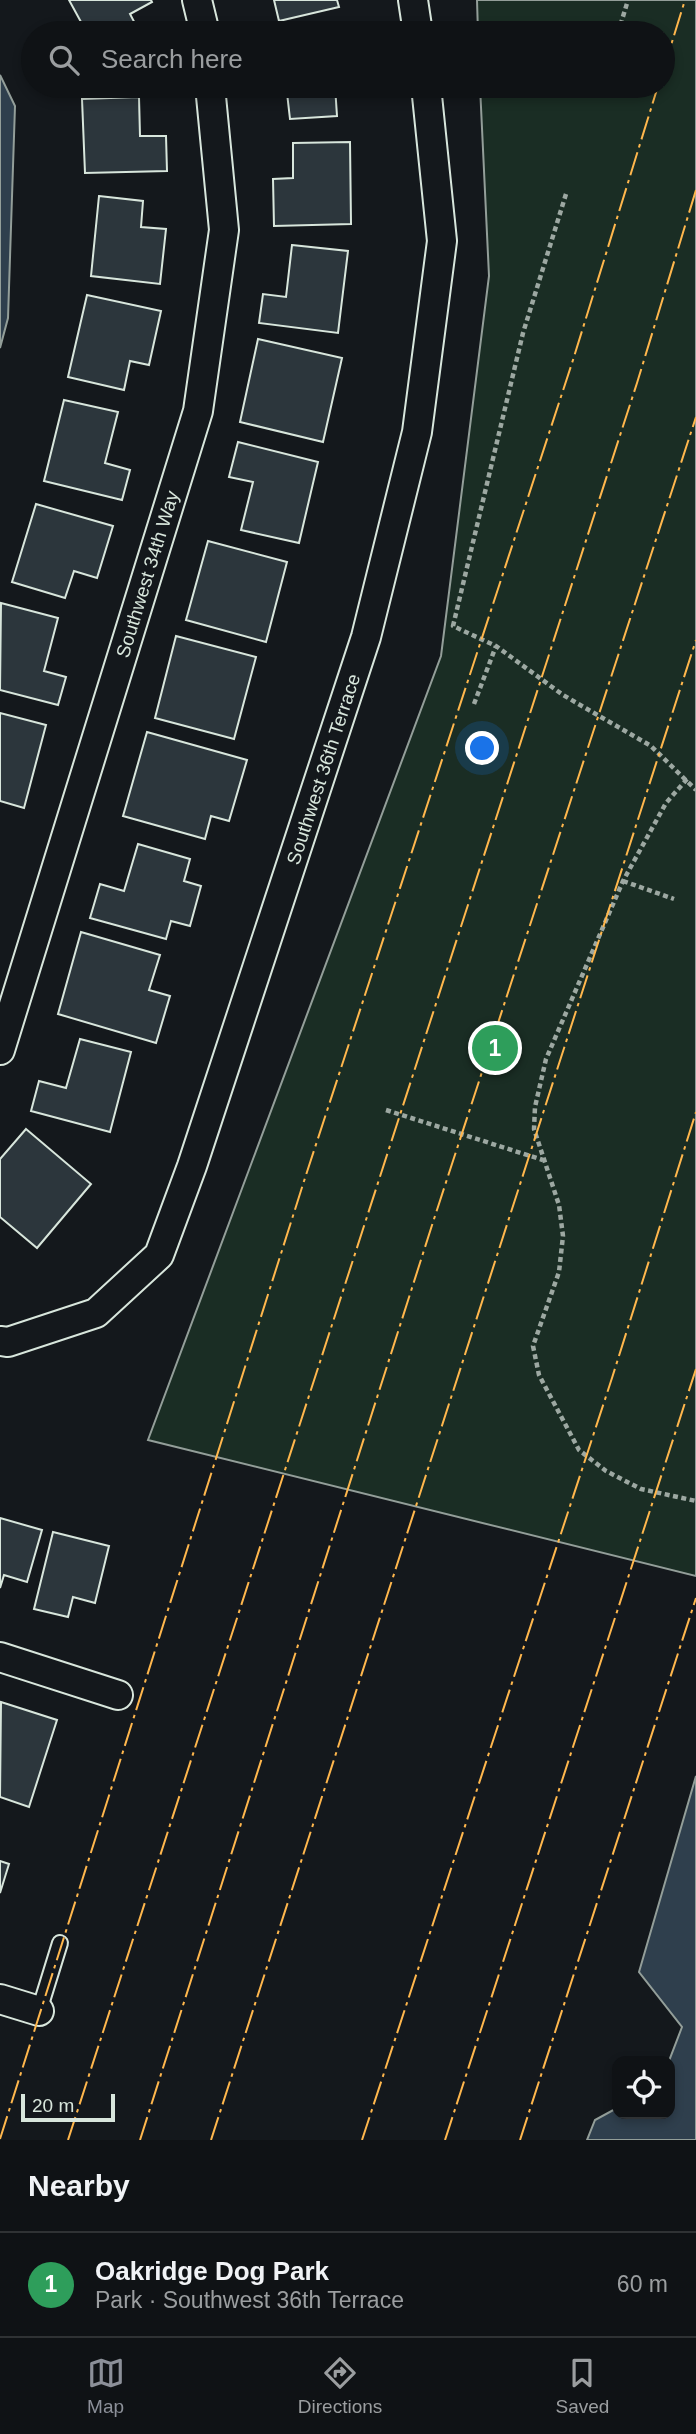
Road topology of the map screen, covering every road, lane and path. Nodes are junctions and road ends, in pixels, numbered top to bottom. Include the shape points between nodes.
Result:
1 (197, 0) edge
2 (413, 0) edge
3 (628, 0) edge
4 (202, 21) edge
5 (416, 21) edge
6 (622, 21) edge
7 (211, 98) edge
8 (427, 98) edge
9 (566, 194) dead end
10 (496, 646) junction
11 (474, 704) dead end
12 (687, 779) junction
13 (696, 790) edge
14 (623, 881) junction
15 (674, 899) dead end
16 (0, 1050) edge
17 (386, 1110) dead end
18 (544, 1160) junction
19 (0, 1341) edge
20 (696, 1501) edge
21 (0, 1657) edge
22 (118, 1695) dead end
23 (60, 1943) dead end
24 (0, 1999) edge
25 (39, 2011) joint

1 - 4 street
2 - 5 street
3 - 6 path
7 - 16 street, Southwest 34th Way via 224,230 198,411
8 - 19 street, Southwest 36th Terrace via 442,241 417,432 366,637 192,1166 159,1255 96,1313
9 - 10 path via 513,372 453,626
10 - 11 path
10 - 12 path via 563,695 651,746
12 - 13 path
12 - 14 path via 666,803
14 - 15 path
14 - 18 path via 546,1059 534,1129
17 - 18 path
18 - 20 path via 559,1205 563,1236 559,1272 533,1346 540,1375 579,1450 641,1489
21 - 22 street
23 - 25 lane
24 - 25 street

